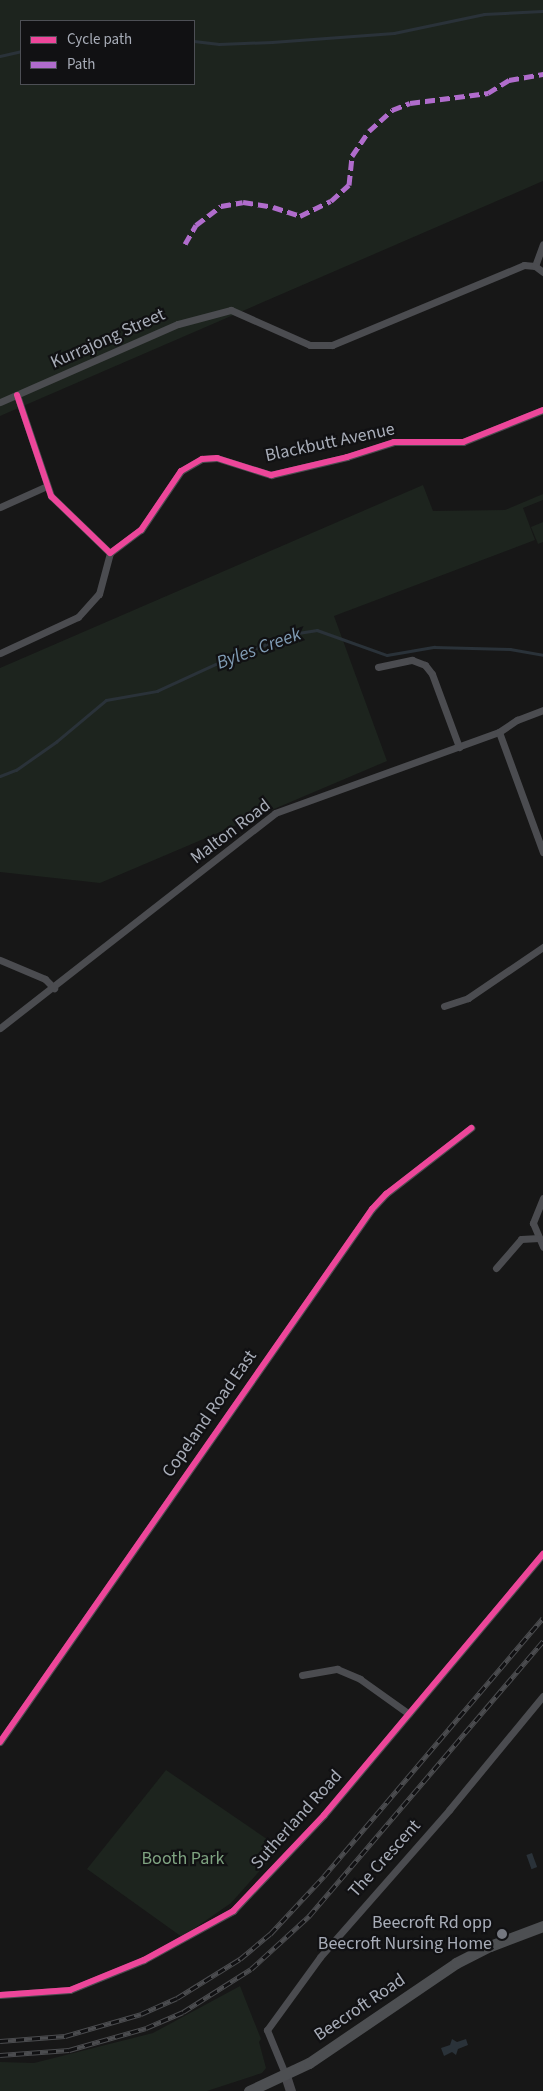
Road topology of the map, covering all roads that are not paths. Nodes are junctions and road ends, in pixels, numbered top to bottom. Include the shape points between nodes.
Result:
1 (543, 244) edge
2 (535, 266) junction
3 (543, 272) edge
4 (17, 395) junction
5 (0, 402) edge
6 (543, 410) edge
7 (47, 486) junction
8 (0, 507) edge
9 (110, 553) junction
10 (0, 653) edge
11 (378, 667) dead end
12 (543, 710) edge
13 (499, 732) junction
14 (459, 747) junction
15 (543, 852) edge
16 (543, 947) edge
17 (0, 960) edge
18 (54, 988) junction
19 (444, 1006) dead end
20 (0, 1028) edge
21 (471, 1128) dead end
22 (543, 1198) edge
23 (539, 1238) junction
24 (543, 1248) edge
25 (496, 1268) dead end
26 (543, 1554) edge
27 (302, 1675) dead end
28 (543, 1696) edge
29 (409, 1714) junction
30 (0, 1742) edge
31 (543, 1926) edge
32 (0, 1995) edge
33 (286, 2076) junction
34 (249, 2091) edge
35 (291, 2091) edge

1 - 2 street
2 - 3 street
2 - 4 street, Kurrajong Street via 524,264 332,345 303,343 231,310 178,324
4 - 5 street, Kurrajong Street
4 - 7 street
6 - 9 street, Blackbutt Avenue via 463,442 394,442 271,475 217,458 202,459 181,471 141,530
7 - 8 street
7 - 9 street via 51,496
9 - 10 street via 99,594 78,617
11 - 14 street via 412,660 425,664 432,674
12 - 13 street, Malton Road via 517,720
13 - 14 street, Malton Road
13 - 15 street
14 - 18 street, Malton Road via 275,813
16 - 19 street via 468,998
17 - 18 street via 45,979
18 - 20 street, Malton Road
21 - 30 street, Copeland Road East via 376,1204
22 - 23 street via 533,1220
23 - 24 street
23 - 25 street via 521,1239
26 - 29 street, Sutherland Road
27 - 29 street via 336,1669 360,1679
28 - 33 street, The Crescent via 449,1810 320,1957 267,2030
29 - 32 street, Sutherland Road via 324,1815 233,1912 144,1960 70,1990
31 - 33 main road, Beecroft Road via 456,1963
33 - 34 main road, Beecroft Road
33 - 35 street

